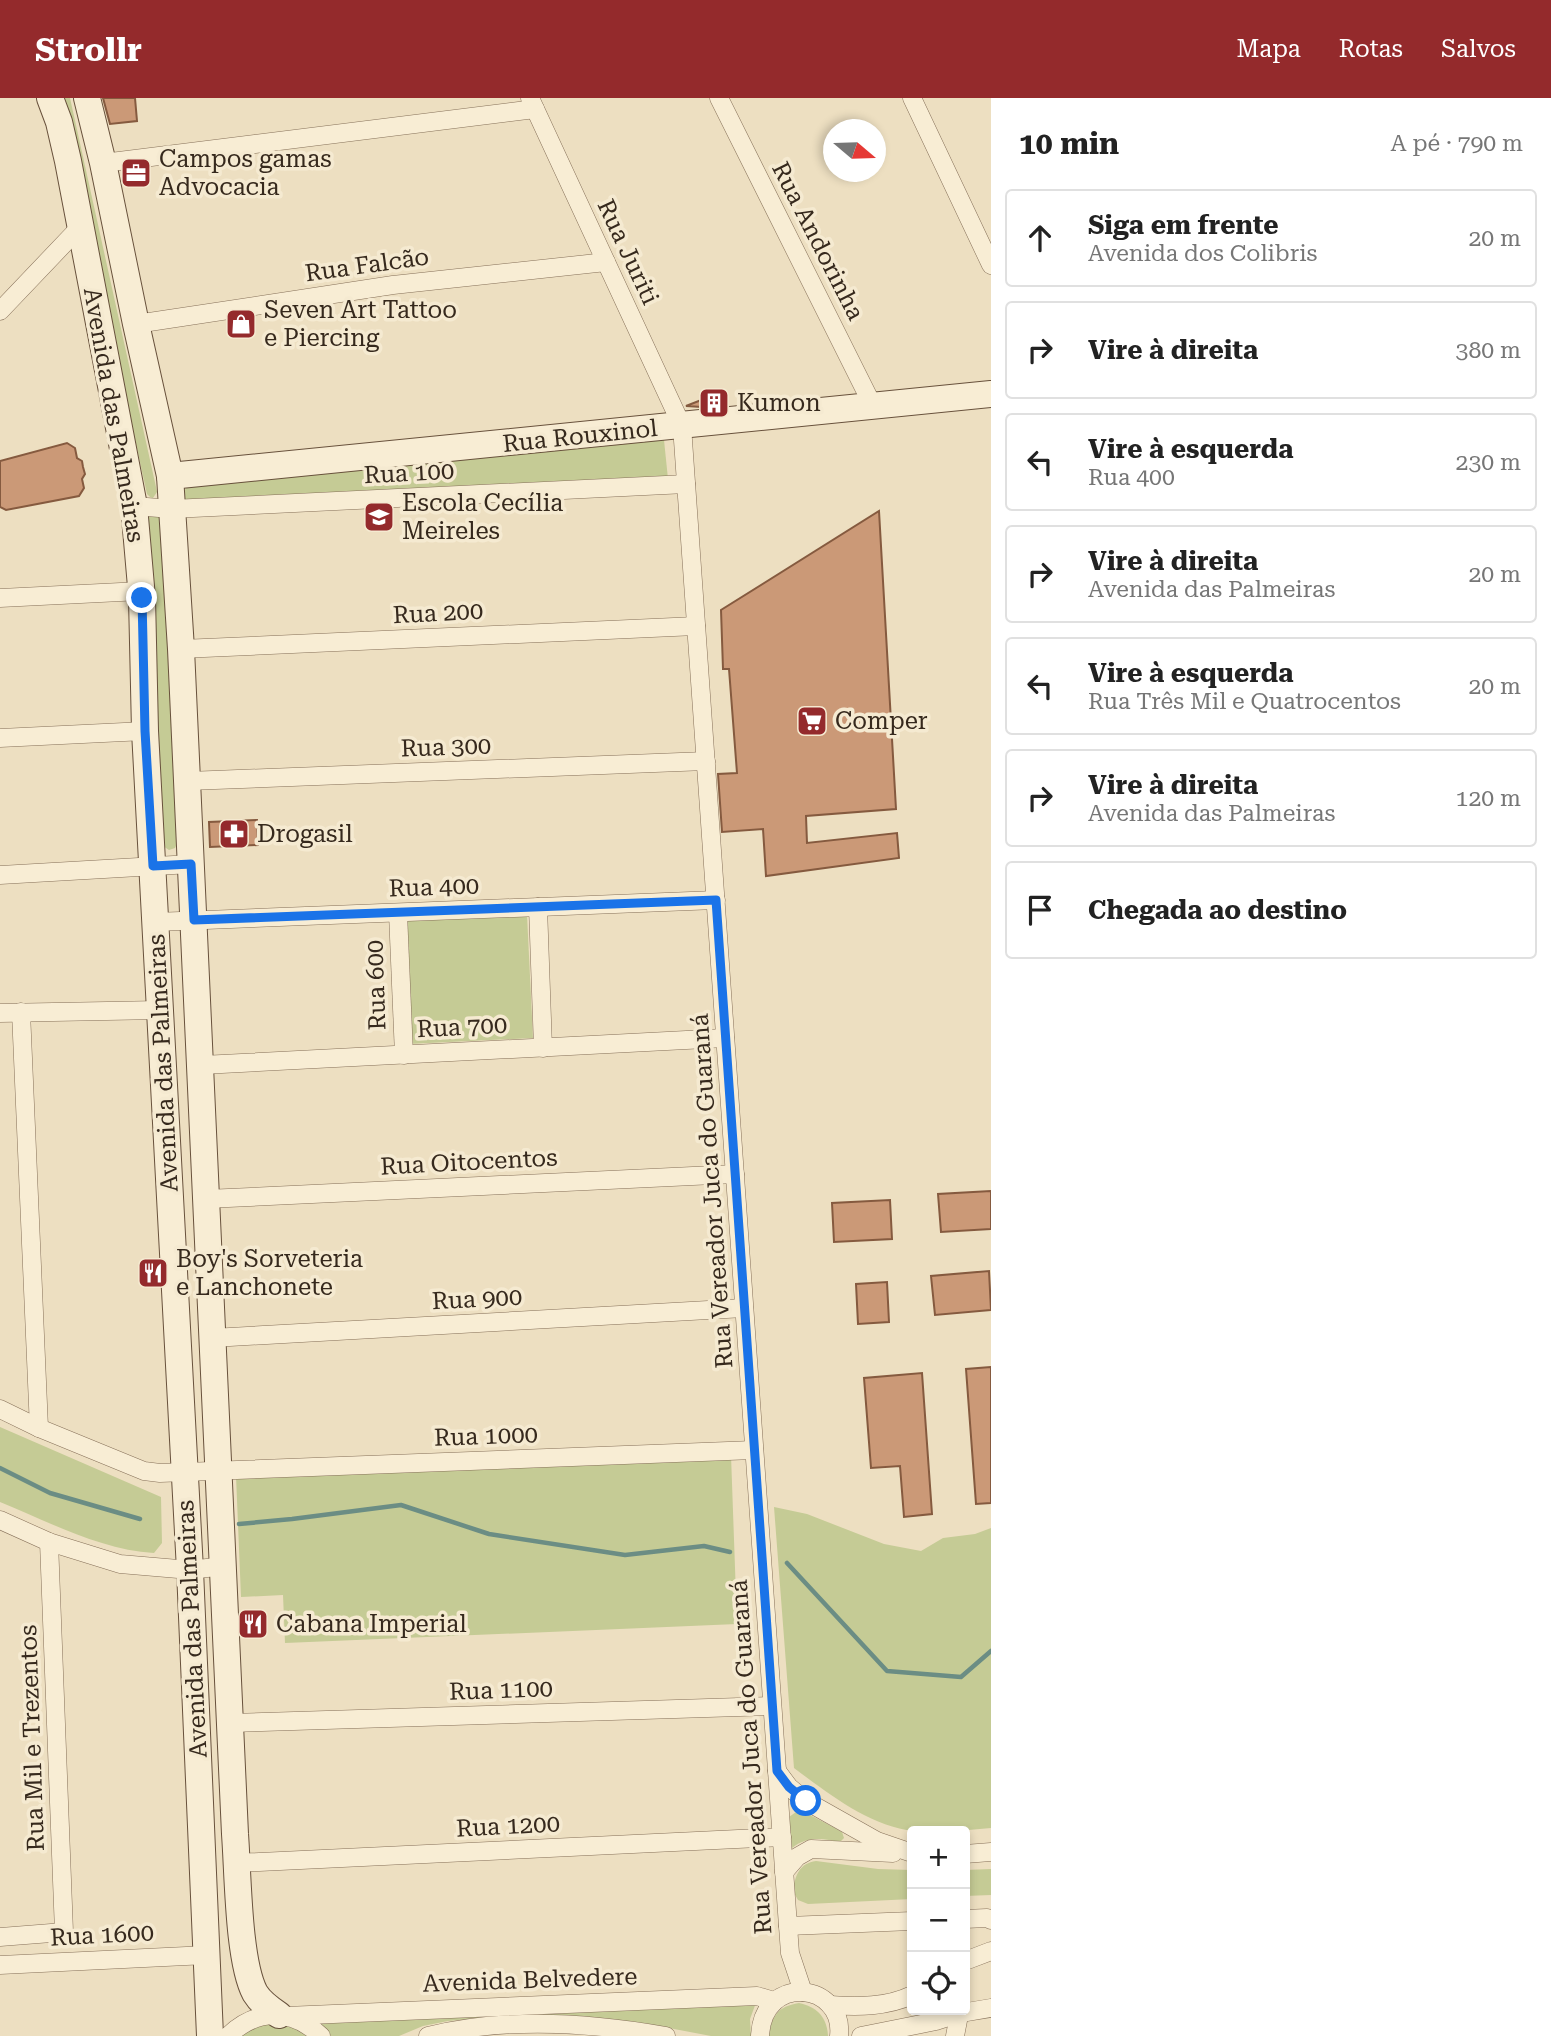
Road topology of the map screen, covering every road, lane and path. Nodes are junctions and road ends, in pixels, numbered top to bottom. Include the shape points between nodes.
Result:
1 (50, 98) edge
2 (87, 98) edge
3 (719, 98) edge
4 (912, 98) edge
5 (533, 103) edge
6 (103, 163) junction
7 (80, 227) junction
8 (606, 262) junction
9 (991, 265) edge
10 (0, 311) edge
11 (136, 324) junction
12 (991, 394) edge
13 (873, 406) junction
14 (682, 426) junction
15 (170, 476) junction
16 (687, 484) junction
17 (135, 506) junction
18 (172, 509) junction
19 (141, 591) junction
20 (0, 598) edge
21 (696, 626) junction
22 (181, 649) junction
23 (145, 731) junction
24 (0, 738) edge
25 (706, 761) junction
26 (188, 781) junction
27 (191, 864) junction
28 (153, 866) junction
29 (0, 875) edge
30 (716, 900) junction
31 (538, 907) junction
32 (398, 913) junction
33 (194, 920) junction
34 (155, 922) junction
35 (160, 1010) junction
36 (21, 1012) junction
37 (0, 1013) edge
38 (725, 1038) junction
39 (543, 1048) junction
40 (404, 1055) junction
41 (202, 1065) junction
42 (735, 1174) junction
43 (206, 1199) junction
44 (744, 1308) junction
45 (212, 1338) junction
46 (0, 1409) edge
47 (39, 1428) junction
48 (754, 1450) junction
49 (220, 1471) junction
50 (184, 1472) junction
51 (0, 1520) edge
52 (49, 1542) junction
53 (224, 1566) junction
54 (190, 1570) junction
55 (772, 1706) junction
56 (230, 1723) junction
57 (777, 1771) junction
58 (817, 1808) junction
59 (780, 1815) junction
60 (201, 1832) junction
61 (235, 1834) junction
62 (782, 1838) junction
63 (907, 1852) edge
64 (991, 1852) edge
65 (907, 1854) edge
66 (970, 1854) edge
67 (237, 1863) junction
68 (784, 1872) junction
69 (970, 1919) edge
70 (991, 1920) edge
71 (907, 1923) edge
72 (788, 1926) junction
73 (0, 1937) edge
74 (991, 1951) edge
75 (790, 1953) junction
76 (207, 1955) junction
77 (970, 1959) edge
78 (0, 1965) edge
79 (803, 1992) junction
80 (907, 1997) edge
81 (778, 1999) junction
82 (830, 2005) junction
83 (991, 2008) edge
84 (970, 2010) edge
85 (950, 2015) edge
86 (959, 2015) edge
87 (283, 2016) junction
88 (211, 2036) edge
89 (228, 2036) edge
90 (321, 2036) edge
91 (428, 2036) edge
92 (666, 2036) edge
93 (760, 2036) edge
94 (839, 2036) edge
95 (861, 2036) edge
96 (955, 2036) edge

1 - 7 street, Avenida das Palmeiras
2 - 6 street, Avenida das Palmeiras
3 - 13 street, Rua Andorinha
4 - 9 street
5 - 6 street
5 - 8 street, Rua Juriti
6 - 11 street, Avenida das Palmeiras
7 - 10 street
7 - 17 street, Avenida das Palmeiras
8 - 11 street, Rua Falcão via 393,285
8 - 14 street, Rua Juriti
11 - 15 street, Avenida das Palmeiras
12 - 13 street, Rua Rouxinol
13 - 14 street, Rua Rouxinol
14 - 15 street, Rua Rouxinol
14 - 16 street, Rua Vereador Juca do Guaraná
15 - 18 street, Avenida das Palmeiras
16 - 18 street, Rua 100
16 - 21 street, Rua Vereador Juca do Guaraná
17 - 18 street, Rua 100
17 - 19 street, Avenida das Palmeiras
18 - 22 street, Avenida das Palmeiras
19 - 20 street
19 - 23 street, Avenida das Palmeiras
21 - 22 street, Rua 200
21 - 25 street, Rua Vereador Juca do Guaraná
22 - 26 street, Avenida das Palmeiras
23 - 24 street
23 - 28 street, Avenida das Palmeiras
25 - 26 street, Rua 300
25 - 30 street, Rua Vereador Juca do Guaraná
26 - 27 street, Avenida das Palmeiras
27 - 28 street
27 - 33 street, Avenida das Palmeiras
28 - 29 street
28 - 34 street, Avenida das Palmeiras
30 - 31 street, Rua 400
30 - 38 street, Rua Vereador Juca do Guaraná
31 - 32 street, Rua 400
31 - 39 street
32 - 33 street, Rua 400
32 - 40 street, Rua 600
33 - 34 street, Rua 400
33 - 41 street, Avenida das Palmeiras
34 - 35 street, Avenida das Palmeiras
35 - 36 street
35 - 50 street, Avenida das Palmeiras
36 - 37 street
36 - 47 street
38 - 39 street, Rua 700
38 - 42 street, Rua Vereador Juca do Guaraná
39 - 40 street, Rua 700
40 - 41 street, Rua 700
41 - 43 street, Avenida das Palmeiras
42 - 43 street, Rua Oitocentos
42 - 44 street, Rua Vereador Juca do Guaraná
43 - 45 street, Avenida das Palmeiras
44 - 45 street, Rua 900
44 - 48 street, Rua Vereador Juca do Guaraná
45 - 49 street, Avenida das Palmeiras
46 - 47 street, Rua 1000
47 - 50 street, Rua 1000 via 144,1471
48 - 49 street, Rua 1000
48 - 55 street, Rua Vereador Juca do Guaraná
49 - 50 street, Rua 1000
49 - 53 street, Avenida das Palmeiras
50 - 54 street, Avenida das Palmeiras
51 - 52 street
52 - 54 street via 120,1564
52 - 73 street, Rua Mil e Trezentos via 64,1932
53 - 54 street
53 - 56 street, Avenida das Palmeiras
54 - 60 street, Avenida das Palmeiras
55 - 56 street, Rua 1100
55 - 57 street, Rua Vereador Juca do Guaraná
56 - 61 street, Avenida das Palmeiras
57 - 58 street via 796,1794
57 - 59 street, Rua Vereador Juca do Guaraná
58 - 59 street via 794,1808
58 - 63 street
59 - 62 street, Rua Vereador Juca do Guaraná
60 - 61 street
60 - 76 street, Avenida das Palmeiras
61 - 67 street, Avenida das Palmeiras
62 - 67 street, Rua 1200
62 - 68 street, Rua Vereador Juca do Guaraná
64 - 66 street
65 - 68 street via 811,1849
67 - 87 street, Avenida das Palmeiras via 251,1980 257,1997
68 - 72 street, Rua Vereador Juca do Guaraná
69 - 70 street
71 - 72 street
72 - 75 street, Rua Vereador Juca do Guaraná
74 - 77 street
75 - 79 street, Rua Vereador Juca do Guaraná
75 - 81 street, Rua Vereador Juca do Guaraná
76 - 78 street, Rua 1600
76 - 88 street, Avenida das Palmeiras
79 - 81 street, Avenida Belvedere
79 - 82 street
80 - 82 street via 864,2007
81 - 87 street, Avenida Belvedere via 757,1996
81 - 93 street, Rua Vereador Juca do Guaraná via 766,2011
82 - 94 street
83 - 84 street
85 - 95 street
86 - 96 street
87 - 89 street, Avenida Belvedere via 261,2016
87 - 90 street via 299,2020
91 - 92 street, Avenida Belvedere via 508,2024 624,2029

